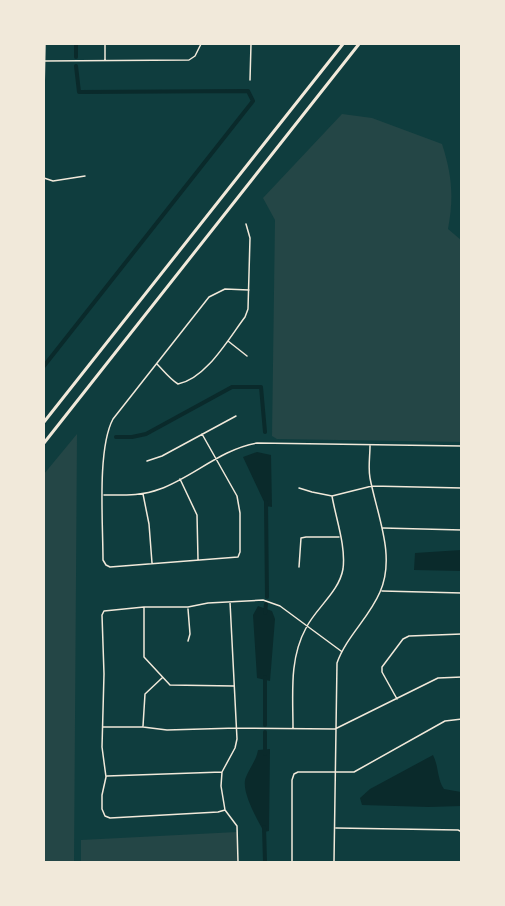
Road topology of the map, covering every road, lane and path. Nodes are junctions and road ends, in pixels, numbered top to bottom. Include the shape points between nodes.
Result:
1 (45, 44) edge
2 (105, 44) edge
3 (201, 44) edge
4 (251, 44) edge
5 (343, 44) edge
6 (359, 44) edge
7 (105, 60) junction
8 (45, 61) edge
9 (250, 80) dead end
10 (44, 93) edge
11 (85, 176) dead end
12 (44, 178) edge
13 (246, 224) dead end
14 (249, 290) junction
15 (228, 341) junction
16 (247, 356) dead end
17 (156, 364) junction
18 (236, 416) dead end
19 (44, 422) edge
20 (202, 434) junction
21 (44, 443) edge
22 (370, 446) junction
23 (462, 446) edge
24 (215, 460) junction
25 (147, 461) dead end
26 (180, 479) junction
27 (372, 486) junction
28 (299, 488) dead end
29 (462, 488) edge
30 (143, 494) junction
31 (103, 495) junction
32 (332, 496) junction
33 (382, 528) junction
34 (462, 530) edge
35 (340, 537) junction
36 (198, 560) junction
37 (153, 564) junction
38 (299, 567) dead end
39 (381, 591) junction
40 (462, 593) edge
41 (230, 600) junction
42 (144, 607) junction
43 (188, 608) junction
44 (306, 626) junction
45 (462, 634) edge
46 (188, 641) dead end
47 (341, 651) junction
48 (462, 677) edge
49 (162, 678) junction
50 (234, 686) junction
51 (397, 700) junction
52 (462, 719) edge
53 (102, 727) junction
54 (143, 727) junction
55 (237, 728) junction
56 (293, 729) junction
57 (335, 729) junction
58 (222, 772) junction
59 (334, 772) junction
60 (106, 777) junction
61 (225, 810) junction
62 (335, 828) junction
63 (462, 832) edge
64 (238, 862) edge
65 (292, 862) edge
66 (334, 862) edge

1 - 8 street
2 - 7 street
3 - 7 street via 189,60
4 - 9 street
5 - 19 highway
6 - 21 highway
7 - 8 street
8 - 10 street
11 - 12 street via 53,181
13 - 14 street via 250,238
14 - 15 street via 246,317
14 - 17 street via 225,289 209,297
15 - 16 street
15 - 17 street via 203,370 182,383 172,381
17 - 31 street via 108,429 104,442
18 - 20 street
20 - 24 street
20 - 25 street
22 - 23 street
22 - 24 street via 257,443
22 - 27 street
24 - 26 street
24 - 36 street via 237,496 240,552 238,557
26 - 30 street
26 - 36 street via 197,515
27 - 29 street
27 - 32 street
27 - 33 street
28 - 32 street
30 - 31 street
30 - 37 street
31 - 37 street via 105,565
32 - 35 street
33 - 34 street
33 - 39 street via 387,557
35 - 38 street via 301,538
35 - 44 street via 343,570 337,586
36 - 37 street
39 - 40 street
39 - 47 street
41 - 43 street
41 - 44 street via 263,600 280,606
41 - 50 street
42 - 43 street
42 - 49 street via 144,657
42 - 53 street via 105,610 102,615
43 - 46 street
44 - 47 street
44 - 56 street via 294,659
45 - 51 street via 416,634 403,639 382,667
47 - 57 street via 335,671
48 - 51 street via 438,678
49 - 50 street via 170,685
49 - 54 street via 146,694
50 - 55 street
51 - 57 street
52 - 59 street via 445,721 364,768
53 - 54 street
53 - 60 street
54 - 55 street
55 - 56 street
55 - 58 street via 235,748
56 - 57 street
57 - 59 street
58 - 60 street
58 - 61 street
59 - 62 street
59 - 65 street via 294,774
60 - 61 street via 102,809 111,818
61 - 64 street via 237,826
62 - 63 street
62 - 66 street

